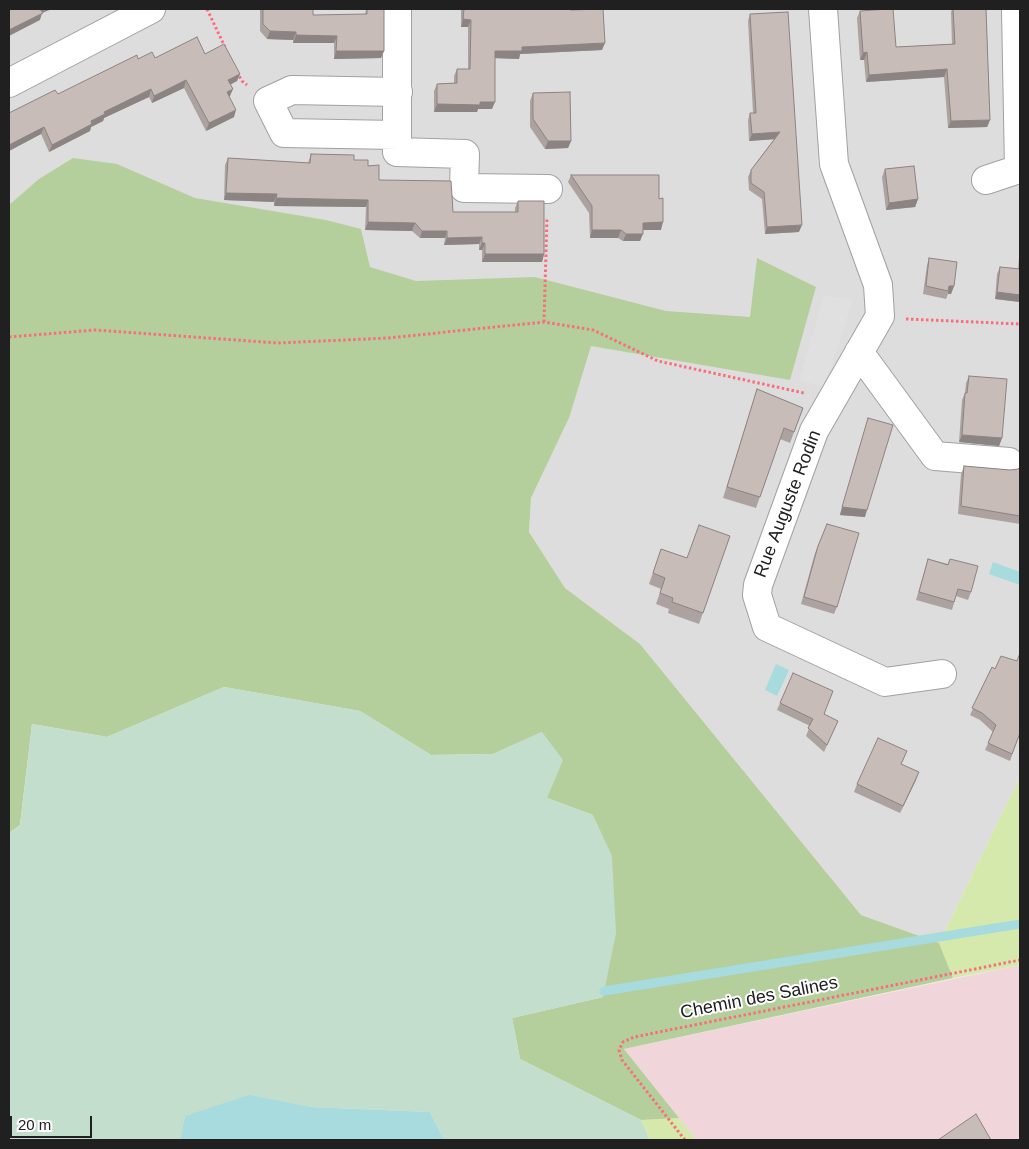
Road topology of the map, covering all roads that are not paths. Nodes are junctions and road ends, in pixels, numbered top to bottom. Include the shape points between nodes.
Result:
1 (151, 9) edge
2 (397, 9) edge
3 (823, 9) edge
4 (1016, 9) edge
5 (9, 83) edge
6 (398, 92) junction
7 (397, 135) junction
8 (1020, 169) edge
9 (986, 180) dead end
10 (548, 189) road end
11 (859, 352) junction
12 (1009, 462) dead end
13 (942, 674) dead end

1 - 5 street
2 - 6 street
3 - 11 street, Rue Auguste Rodin via 834,164 878,285 880,316
4 - 8 street
6 - 7 street
6 - 7 street via 292,90 268,101 284,133
7 - 10 street via 397,152 465,154 464,188
8 - 9 street
11 - 12 street via 935,456
11 - 13 street, Rue Auguste Rodin via 814,431 757,595 767,627 885,682

